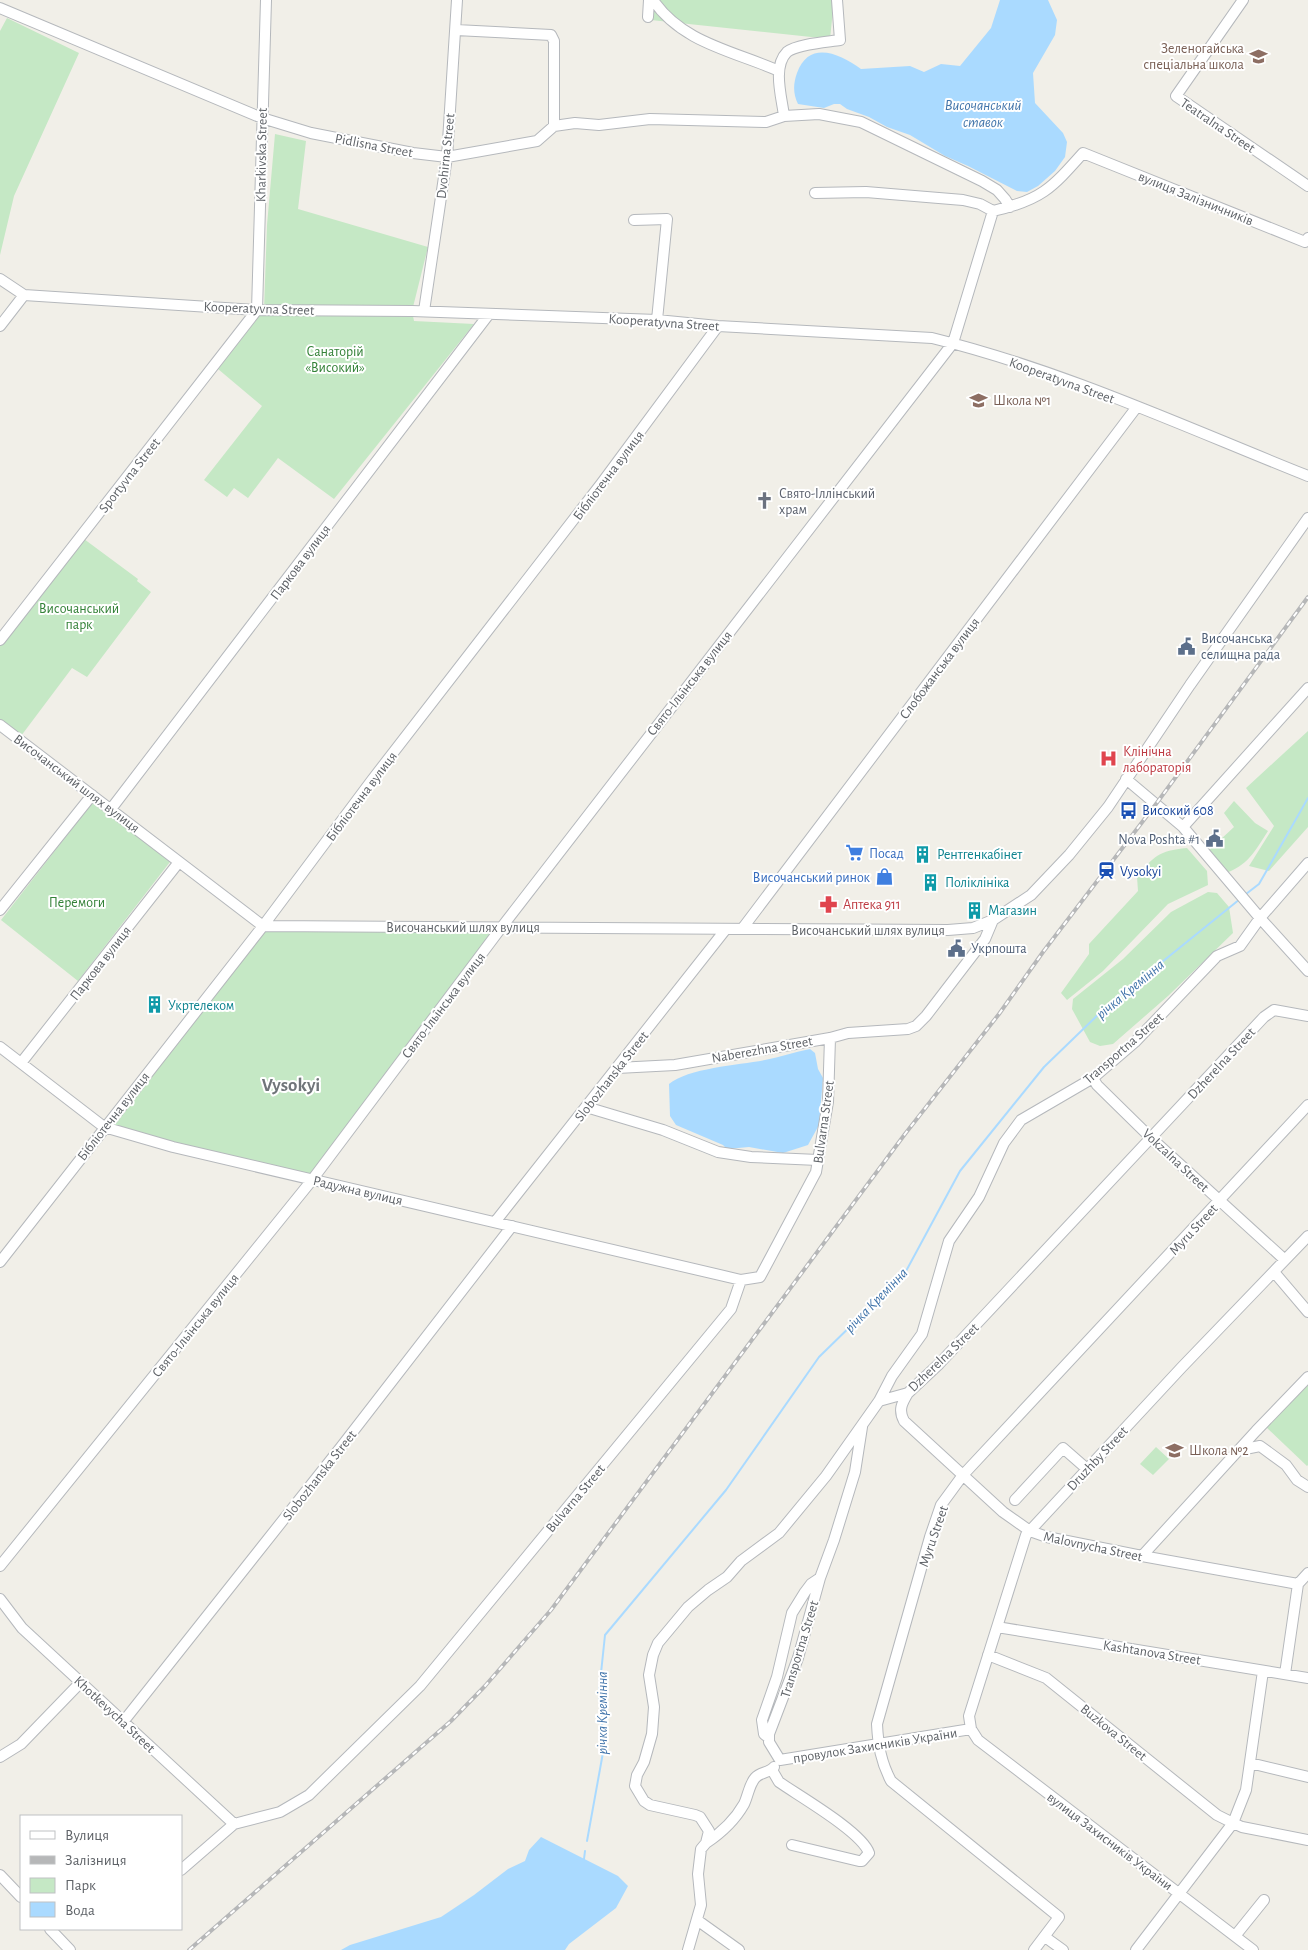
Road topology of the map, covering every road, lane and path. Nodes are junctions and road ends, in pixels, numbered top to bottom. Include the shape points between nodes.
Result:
1 (266, 0) edge
2 (457, 0) edge
3 (651, 0) edge
4 (837, 0) edge
5 (1243, 0) edge
6 (0, 8) edge
7 (648, 17) dead end
8 (456, 30) junction
9 (779, 71) junction
10 (784, 116) junction
11 (262, 118) junction
12 (554, 126) junction
13 (447, 157) junction
14 (1308, 186) edge
15 (815, 193) dead end
16 (1010, 207) junction
17 (993, 211) junction
18 (634, 220) dead end
19 (1308, 238) edge
20 (0, 279) edge
21 (24, 295) junction
22 (257, 310) junction
23 (424, 311) junction
24 (488, 314) junction
25 (657, 320) junction
26 (0, 326) edge
27 (718, 326) junction
28 (953, 343) junction
29 (1136, 408) junction
30 (1308, 476) edge
31 (1308, 518) edge
32 (0, 640) edge
33 (1308, 688) edge
34 (0, 725) edge
35 (1126, 779) junction
36 (92, 795) junction
37 (111, 810) junction
38 (1183, 827) junction
39 (179, 862) junction
40 (1308, 863) edge
41 (0, 910) edge
42 (1260, 918) junction
43 (993, 920) junction
44 (263, 926) junction
45 (501, 928) junction
46 (726, 929) junction
47 (742, 929) junction
48 (1308, 971) edge
49 (1308, 1016) edge
50 (830, 1038) junction
51 (0, 1047) edge
52 (20, 1063) junction
53 (617, 1068) junction
54 (1093, 1078) junction
55 (1308, 1105) edge
56 (586, 1107) junction
57 (104, 1127) junction
58 (1151, 1138) junction
59 (818, 1160) junction
60 (312, 1180) junction
61 (1220, 1201) junction
62 (495, 1222) junction
63 (512, 1226) junction
64 (1307, 1240) edge
65 (1284, 1260) junction
66 (0, 1262) edge
67 (1274, 1272) junction
68 (741, 1280) junction
69 (1308, 1312) edge
70 (1308, 1377) edge
71 (908, 1393) junction
72 (879, 1401) junction
73 (863, 1423) junction
74 (1240, 1450) junction
75 (1087, 1468) junction
76 (963, 1475) junction
77 (1308, 1487) edge
78 (1015, 1500) dead end
79 (1030, 1531) junction
80 (1142, 1556) junction
81 (0, 1566) edge
82 (1308, 1572) edge
83 (820, 1578) junction
84 (1298, 1584) junction
85 (0, 1599) edge
86 (996, 1626) junction
87 (988, 1655) junction
88 (1263, 1671) junction
89 (1285, 1674) junction
90 (1308, 1678) edge
91 (81, 1682) junction
92 (123, 1722) junction
93 (971, 1729) junction
94 (769, 1738) junction
95 (878, 1744) junction
96 (0, 1757) edge
97 (780, 1760) junction
98 (1250, 1764) junction
99 (772, 1770) junction
100 (1308, 1777) edge
101 (1233, 1823) junction
102 (234, 1824) junction
103 (1308, 1840) edge
104 (706, 1843) junction
105 (792, 1845) dead end
106 (182, 1869) edge
107 (0, 1874) edge
108 (1179, 1894) junction
109 (20, 1897) edge
110 (1264, 1900) dead end
111 (697, 1920) junction
112 (51, 1930) edge
113 (1044, 1936) junction
114 (1235, 1936) junction
115 (70, 1950) edge
116 (688, 1950) edge
117 (739, 1950) edge
118 (1034, 1950) edge
119 (1063, 1950) edge
120 (1136, 1950) edge
121 (1253, 1950) edge

1 - 11 street, Kharkivska Street
2 - 8 street, Dvohirna Street
3 - 7 street
3 - 9 street via 678,28 720,49
4 - 9 street via 840,40 788,52
5 - 14 street, Teatralna Street via 1176,96
6 - 11 street, Pidlisna Street
8 - 12 street via 552,35
8 - 13 street, Dvohirna Street
9 - 10 street
10 - 12 street via 766,122 650,119
10 - 16 street via 819,114 860,122 982,181 997,190
11 - 13 street, Pidlisna Street via 310,133
11 - 22 street, Kharkivska Street
12 - 13 street, Pidlisna Street via 537,141
13 - 23 street, Dvohirna Street
15 - 17 street via 866,192 963,200
16 - 17 street
16 - 19 street, вулиця Залізничників via 1035,198 1055,184 1083,153 1305,242
17 - 28 street
18 - 25 street via 667,219
20 - 21 street
21 - 22 street, Kooperatyvna Street
21 - 26 street
22 - 23 street, Kooperatyvna Street
22 - 32 street, Sportyvna Street
23 - 24 street, Kooperatyvna Street
24 - 25 street, Kooperatyvna Street
24 - 37 street, Паркова вулиця
25 - 27 street, Kooperatyvna Street
27 - 28 street, Kooperatyvna Street via 932,338
27 - 44 street, Бібліотечна вулиця
28 - 29 street, Kooperatyvna Street via 1037,368
28 - 45 street, Свято-Ільїнська вулиця
29 - 30 street, Kooperatyvna Street
29 - 47 street, Слобожанська вулиця
31 - 35 street, Височанський шлях вулиця
33 - 38 street
34 - 36 street, Височанський шлях вулиця
35 - 38 street
35 - 43 street, Височанський шлях вулиця via 1069,855 1031,895
36 - 37 street, Височанський шлях вулиця
36 - 41 street
37 - 39 street, Височанський шлях вулиця
38 - 42 street
39 - 44 street, Височанський шлях вулиця
39 - 52 street, Паркова вулиця
40 - 42 street, Transportna Street
42 - 48 street
42 - 54 street, Transportna Street via 1240,946 1217,956 1134,1042
43 - 47 street, Височанський шлях вулиця via 972,928 948,930
43 - 50 street, Naberezhna Street via 985,939 916,1026
44 - 45 street, Височанський шлях вулиця
44 - 57 street, Бібліотечна вулиця
45 - 46 street, Височанський шлях вулиця
45 - 60 street, Свято-Ільїнська вулиця
46 - 47 street, Височанський шлях вулиця
46 - 53 street, Slobozhanska Street
49 - 58 street, Dzherelna Street via 1274,1010 1264,1016
50 - 53 street, Naberezhna Street via 675,1065
50 - 59 street, Bulvarna Street via 828,1102
51 - 52 street, Радужна вулиця
52 - 57 street, Радужна вулиця
53 - 56 street, Slobozhanska Street
54 - 58 street, Vokzalna Street
54 - 72 street, Transportna Street via 1021,1120 1004,1143 979,1197 949,1241 922,1334 892,1376
55 - 61 street, Myru Street
56 - 59 street via 663,1130 718,1152
56 - 62 street, Slobozhanska Street
57 - 60 street, Радужна вулиця
57 - 66 street, Бібліотечна вулиця
58 - 61 street, Vokzalna Street
58 - 71 street, Dzherelna Street
59 - 68 street, Bulvarna Street via 816,1172 760,1277
60 - 62 street, Радужна вулиця
60 - 81 street, Свято-Ільїнська вулиця
61 - 65 street, Vokzalna Street
61 - 76 street, Myru Street
62 - 63 street, Радужна вулиця
63 - 68 street, Радужна вулиця
63 - 92 street, Slobozhanska Street
64 - 65 street, Druzhby Street
65 - 67 street, Druzhby Street
67 - 69 street
67 - 75 street, Druzhby Street
68 - 102 street, Bulvarna Street via 731,1309 420,1686 309,1796 280,1812
70 - 74 street
71 - 72 street, Dzherelna Street
71 - 76 street, Malovnycha Street via 902,1404 904,1421
72 - 73 street
73 - 83 street, Transportna Street via 856,1472
73 - 104 street via 826,1476 779,1533 688,1607 658,1643 653,1654 649,1675 654,1707 652,1734 635,1786 650,1805 696,1814 709,1831
74 - 77 street via 1260,1446
74 - 80 street
75 - 78 street via 1062,1448
75 - 79 street, Druzhby Street
76 - 79 street, Malovnycha Street via 1002,1512
76 - 95 street, Myru Street via 941,1505 930,1536 877,1724
79 - 80 street, Malovnycha Street
79 - 86 street, Druzhby Street via 1022,1544
80 - 84 street, Malovnycha Street
82 - 84 street
83 - 94 street, Transportna Street via 798,1658
83 - 94 street via 804,1592 792,1613 777,1677 762,1720 764,1734
84 - 89 street
85 - 91 street, Khotkevycha Street via 22,1628
86 - 87 street, Druzhby Street
86 - 88 street, Kashtanova Street
87 - 93 street, Druzhby Street via 970,1716
87 - 101 street, Buzkova Street via 1046,1678 1218,1815
88 - 89 street, Kashtanova Street
88 - 98 street
89 - 90 street, Kashtanova Street
91 - 92 street, Khotkevycha Street
91 - 96 street via 21,1744
92 - 102 street, Khotkevycha Street
93 - 95 street, провулок Захисників України
93 - 108 street, вулиця Захисників України via 978,1740
94 - 97 street via 768,1742
95 - 97 street, провулок Захисників України
95 - 113 street, Myru Street via 883,1767 891,1781 1059,1917
97 - 99 street
98 - 100 street
98 - 101 street via 1246,1790
99 - 104 street via 754,1779 735,1818
99 - 105 street via 779,1782 853,1833 870,1853 859,1861
101 - 103 street, Buzkova Street
101 - 108 street
102 - 106 street, Bulvarna Street
104 - 111 street via 701,1849 698,1874 701,1905
107 - 109 street
108 - 114 street, вулиця Захисників України
108 - 120 street
110 - 114 street
111 - 116 street
111 - 117 street
112 - 115 street
113 - 118 street, Myru Street
113 - 119 street
114 - 121 street, вулиця Захисників України

